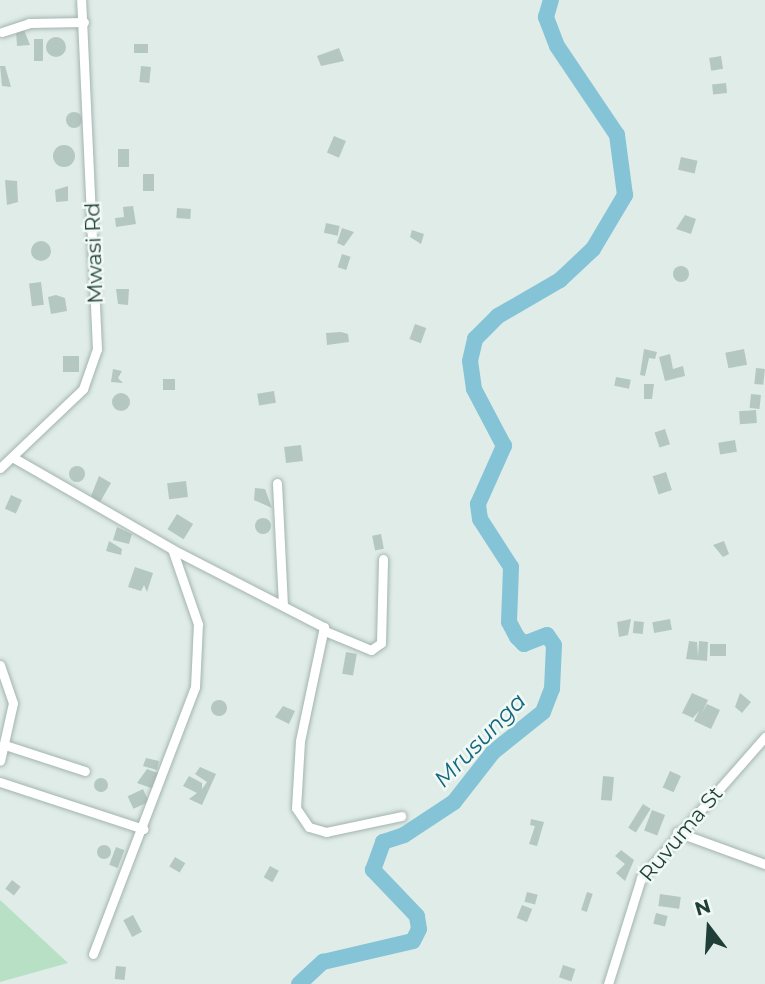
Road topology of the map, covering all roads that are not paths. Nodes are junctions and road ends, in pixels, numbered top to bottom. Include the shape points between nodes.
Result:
1 (81, 0) edge
2 (84, 22) junction
3 (2, 32) dead end
4 (14, 458) junction
5 (0, 468) edge
6 (277, 482) dead end
7 (172, 549) junction
8 (383, 559) dead end
9 (283, 605) junction
10 (325, 631) junction
11 (0, 665) edge
12 (765, 737) edge
13 (5, 745) junction
14 (0, 761) edge
15 (85, 771) dead end
16 (0, 782) edge
17 (401, 816) dead end
18 (144, 829) junction
19 (677, 832) junction
20 (765, 864) edge
21 (93, 954) dead end
22 (608, 984) edge

1 - 2 street, Mwasi Rd
2 - 3 street via 29,23
2 - 4 street, Mwasi Rd via 97,349 83,389
4 - 5 street, Mwasi Rd
4 - 7 street
6 - 9 street
7 - 9 street
7 - 18 street via 195,612 199,657 189,708
8 - 10 street via 381,643 371,650
9 - 10 street
10 - 17 street via 300,741 296,808 309,827 326,832
11 - 13 street via 13,703
12 - 19 street, Ruvuma St
13 - 14 street
13 - 15 street
16 - 18 street
18 - 21 street
19 - 20 street
19 - 22 street, Ruvuma St via 633,894

